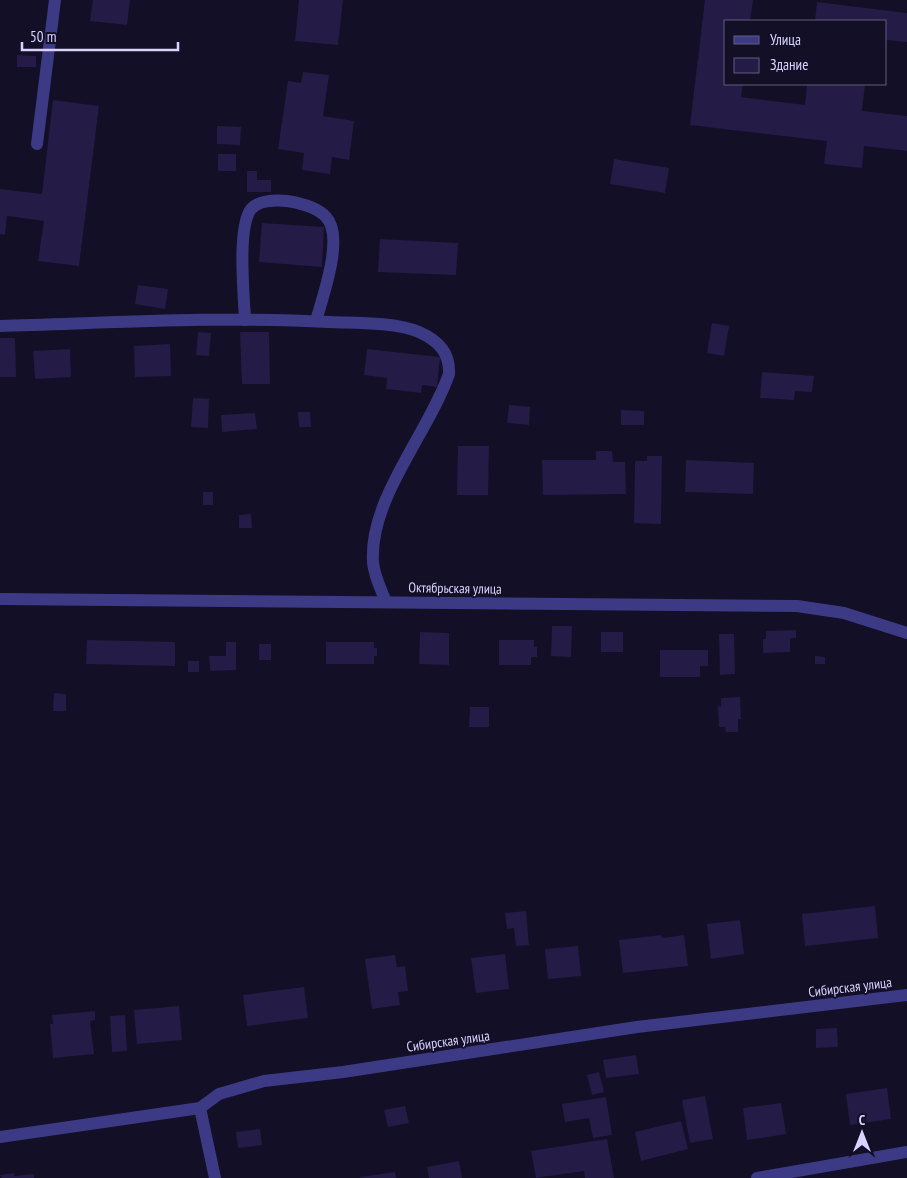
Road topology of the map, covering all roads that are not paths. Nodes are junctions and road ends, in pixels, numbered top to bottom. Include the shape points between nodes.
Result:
1 (55, 0) edge
2 (37, 144) dead end
3 (245, 320) junction
4 (316, 321) junction
5 (0, 326) edge
6 (0, 599) edge
7 (386, 602) junction
8 (907, 632) edge
9 (907, 995) edge
10 (200, 1108) junction
11 (0, 1137) edge
12 (907, 1152) edge
13 (215, 1178) edge
14 (756, 1178) edge

1 - 2 street
3 - 4 street
3 - 4 street via 243,248 250,210 256,205 280,201 307,206 326,216 330,222 333,252
3 - 5 street
4 - 7 street via 407,328 432,339 445,350 448,358 449,374 445,385 378,519 373,563
6 - 7 street, Октябрьская улица
7 - 8 street, Октябрьская улица via 797,606 844,613
9 - 10 street, Сибирская улица via 637,1027 264,1081 219,1094
10 - 11 street, Сибирская улица
10 - 13 street
12 - 14 street

